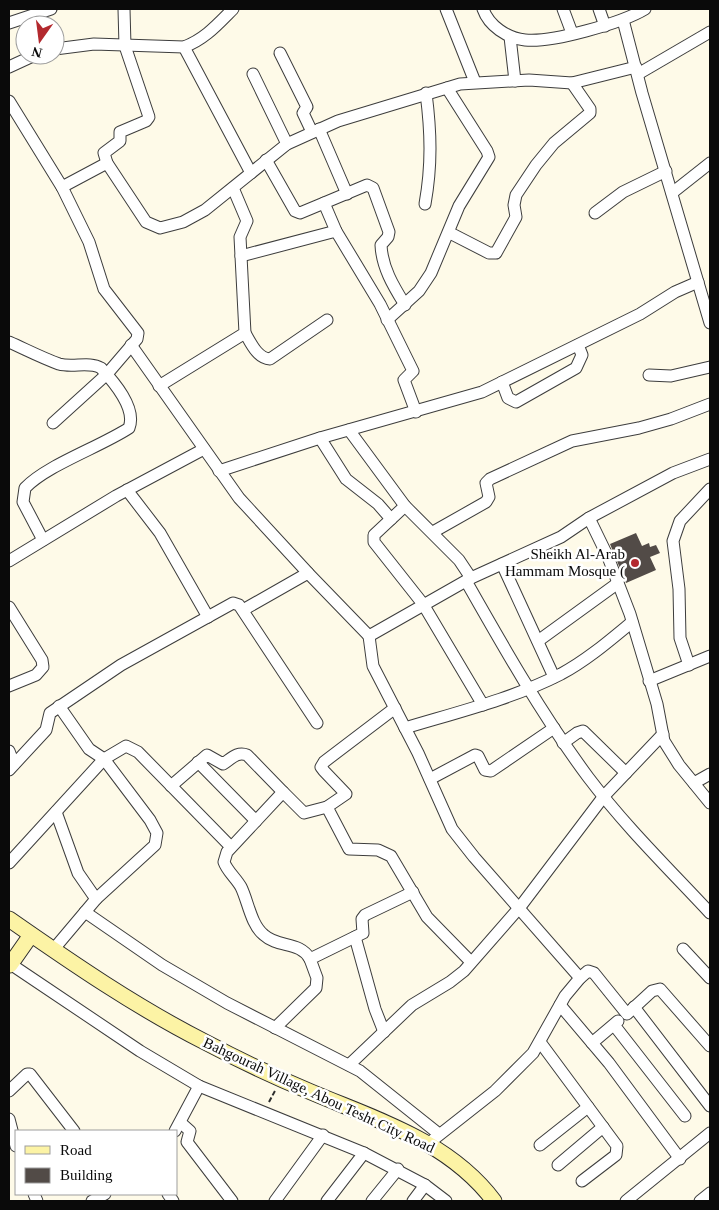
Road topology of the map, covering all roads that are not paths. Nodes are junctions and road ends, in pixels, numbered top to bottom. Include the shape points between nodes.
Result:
1 (51, 9) edge
2 (124, 9) edge
3 (233, 9) edge
4 (446, 9) edge
5 (483, 9) edge
6 (563, 9) edge
7 (599, 9) edge
8 (642, 9) edge
9 (623, 20) junction
10 (9, 23) edge
11 (605, 26) junction
12 (572, 33) junction
13 (706, 35) edge
14 (510, 37) junction
15 (124, 46) junction
16 (184, 47) junction
17 (710, 47) edge
18 (65, 48) edge
19 (280, 53) dead end
20 (637, 70) junction
21 (253, 74) dead end
22 (515, 81) junction
23 (475, 82) junction
24 (572, 83) junction
25 (447, 88) junction
26 (426, 93) junction
27 (9, 101) edge
28 (315, 131) junction
29 (287, 144) junction
30 (266, 160) junction
31 (107, 163) junction
32 (710, 163) edge
33 (666, 171) junction
34 (251, 173) junction
35 (62, 187) junction
36 (233, 188) junction
37 (672, 193) junction
38 (347, 194) junction
39 (324, 203) junction
40 (425, 204) dead end
41 (595, 214) dead end
42 (336, 231) junction
43 (450, 233) junction
44 (241, 256) junction
45 (698, 282) junction
46 (405, 306) junction
47 (327, 320) dead end
48 (388, 320) junction
49 (710, 323) edge
50 (245, 333) junction
51 (9, 342) edge
52 (131, 345) junction
53 (578, 345) junction
54 (710, 367) edge
55 (107, 374) junction
56 (649, 376) dead end
57 (502, 382) junction
58 (160, 386) junction
59 (710, 404) edge
60 (416, 412) junction
61 (53, 423) dead end
62 (349, 430) junction
63 (320, 438) junction
64 (204, 449) junction
65 (710, 459) edge
66 (219, 472) junction
67 (710, 489) edge
68 (127, 490) junction
69 (405, 506) junction
70 (589, 518) junction
71 (391, 519) junction
72 (433, 532) junction
73 (42, 540) junction
74 (9, 561) edge
75 (502, 564) junction
76 (308, 573) junction
77 (468, 579) junction
78 (618, 583) junction
79 (423, 604) junction
80 (9, 607) edge
81 (243, 610) junction
82 (208, 616) junction
83 (632, 622) junction
84 (369, 636) junction
85 (538, 641) junction
86 (710, 656) edge
87 (689, 665) junction
88 (554, 677) junction
89 (649, 681) junction
90 (9, 686) edge
91 (529, 689) junction
92 (483, 705) junction
93 (59, 706) junction
94 (395, 708) junction
95 (317, 723) dead end
96 (405, 728) junction
97 (554, 728) junction
98 (663, 734) junction
99 (564, 743) junction
100 (9, 751) edge
101 (104, 759) junction
102 (198, 762) junction
103 (12, 767) edge
104 (626, 773) junction
105 (710, 774) edge
106 (430, 779) junction
107 (694, 783) junction
108 (171, 786) junction
109 (283, 792) junction
110 (604, 796) junction
111 (710, 803) edge
112 (327, 807) junction
113 (56, 812) junction
114 (256, 821) junction
115 (232, 847) junction
116 (9, 864) edge
117 (412, 892) junction
118 (96, 900) junction
119 (520, 908) junction
120 (85, 912) junction
121 (710, 913) edge
122 (9, 919) edge
123 (31, 935) junction
124 (355, 937) junction
125 (683, 949) dead end
126 (53, 950) junction
127 (310, 959) junction
128 (471, 962) junction
129 (10, 964) edge
130 (580, 978) junction
131 (710, 978) edge
132 (560, 1005) junction
133 (631, 1011) junction
134 (614, 1025) junction
135 (275, 1028) junction
136 (384, 1032) junction
137 (540, 1042) junction
138 (592, 1043) junction
139 (710, 1046) edge
140 (349, 1065) junction
141 (200, 1086) junction
142 (9, 1091) edge
143 (710, 1106) edge
144 (588, 1107) junction
145 (685, 1116) dead end
146 (9, 1119) edge
147 (178, 1127) edge
148 (603, 1127) junction
149 (73, 1130) edge
150 (710, 1133) edge
151 (323, 1135) junction
152 (434, 1139) junction
153 (15, 1142) edge
154 (540, 1145) dead end
155 (364, 1153) junction
156 (680, 1159) junction
157 (558, 1165) dead end
158 (398, 1169) junction
159 (582, 1181) dead end
160 (425, 1185) junction
161 (710, 1193) edge
162 (103, 1195) edge
163 (92, 1201) edge
164 (232, 1201) edge
165 (275, 1201) edge
166 (326, 1201) edge
167 (372, 1201) edge
168 (413, 1201) edge
169 (446, 1201) edge
170 (494, 1201) edge
171 (626, 1201) edge
172 (700, 1201) edge

1 - 10 street
2 - 15 street
3 - 16 street via 210,33
4 - 23 street
5 - 14 street via 496,28
6 - 12 street
7 - 11 street
8 - 9 street
9 - 11 street
9 - 20 street
11 - 12 street
12 - 14 street via 525,40
13 - 17 street
13 - 20 street
14 - 22 street
15 - 16 street
15 - 18 street via 94,44
15 - 31 street via 149,117 120,132 120,141 104,153
16 - 34 street
19 - 28 street via 307,107 303,114
20 - 24 street
20 - 33 street
21 - 29 street
22 - 23 street
22 - 24 street
23 - 25 street
24 - 43 street via 590,113 554,143 536,165 516,195 516,217 496,253 489,253
25 - 26 street
25 - 43 street via 489,157 459,206
26 - 28 street
26 - 40 street via 432,150
27 - 35 street
28 - 29 street
28 - 38 street
29 - 30 street
30 - 34 street
30 - 39 street via 295,211 300,213
31 - 35 street
31 - 36 street via 146,222 157,228 183,222
32 - 37 street
33 - 37 street
33 - 41 street via 623,192
34 - 36 street
35 - 52 street via 89,242 104,289 138,331 138,337
36 - 44 street via 247,221 240,233
37 - 45 street
38 - 39 street
38 - 46 street via 369,185 373,188 389,232 381,245 384,265
39 - 42 street
42 - 44 street
42 - 48 street
43 - 46 street via 431,273
44 - 50 street
45 - 49 street
45 - 53 street
46 - 48 street
47 - 50 street via 270,359 258,353
48 - 60 street via 413,371 404,380
50 - 58 street
51 - 55 street via 59,364 94,364
52 - 55 street
52 - 58 street
53 - 57 street
53 - 57 street via 582,355 576,368 516,402 508,398
54 - 56 street via 671,376
55 - 61 street
55 - 73 street via 128,407 131,423 116,436 38,477 25,488 23,502
57 - 60 street via 482,392
58 - 64 street
59 - 72 street via 647,426 572,441 536,456 490,479 486,483 489,497 486,502
60 - 62 street
62 - 63 street
62 - 69 street
63 - 66 street
63 - 71 street via 346,479 378,504
64 - 66 street
64 - 68 street
65 - 70 street via 673,473
66 - 76 street
67 - 87 street via 680,521 673,541 679,589 680,638
68 - 73 street
68 - 82 street via 160,533
69 - 71 street
69 - 72 street
70 - 75 street via 561,537
70 - 78 street
71 - 79 street via 374,535 374,542
72 - 77 street via 459,560
73 - 74 street
75 - 77 street
75 - 85 street
76 - 81 street
76 - 84 street
77 - 79 street
77 - 91 street
78 - 83 street
78 - 85 street
79 - 84 street
79 - 92 street
80 - 90 street via 42,660 43,667 40,673
81 - 82 street via 233,604
81 - 95 street
82 - 93 street via 121,665
83 - 88 street via 602,647
83 - 89 street
84 - 94 street via 371,659
85 - 88 street
86 - 87 street
87 - 89 street
88 - 91 street
89 - 98 street
91 - 92 street
91 - 97 street
92 - 96 street
93 - 101 street via 89,749
93 - 103 street via 48,717 46,730
94 - 96 street
94 - 112 street via 322,764 346,794
96 - 106 street
97 - 99 street
97 - 106 street via 491,770 485,770 475,755
98 - 104 street
98 - 107 street via 668,749
99 - 104 street via 583,731
99 - 110 street
100 - 103 street
101 - 108 street via 129,746
101 - 113 street
101 - 118 street via 131,792 157,833 155,845
102 - 108 street
102 - 109 street via 207,755 223,764 238,754 247,755
102 - 114 street
104 - 110 street
105 - 107 street
106 - 119 street via 452,829
107 - 111 street
108 - 115 street
109 - 112 street via 304,813
109 - 114 street
110 - 119 street
110 - 121 street
112 - 117 street via 349,849 378,850 388,854
113 - 116 street
113 - 118 street via 78,873
114 - 115 street
115 - 127 street via 224,858 224,864 240,886 259,930 270,940 303,950
117 - 124 street via 365,915 362,919 363,933
117 - 128 street via 427,917
118 - 120 street
119 - 128 street
119 - 130 street
120 - 126 street
120 - 135 street via 162,965
122 - 123 street, Bahgourah Village, Abou Tesht City Road
123 - 126 street, Bahgourah Village, Abou Tesht City Road
123 - 129 street
124 - 127 street
124 - 136 street via 374,1009
125 - 131 street
126 - 152 street, Bahgourah Village, Abou Tesht City Road via 204,1042 281,1079
127 - 135 street via 317,978 316,988
128 - 136 street via 450,982 412,1005
129 - 141 street via 140,1051
130 - 132 street
130 - 133 street via 588,971 594,973
132 - 137 street
132 - 138 street
133 - 134 street
133 - 139 street via 652,991 660,989
133 - 143 street
134 - 138 street
134 - 145 street
135 - 140 street
136 - 140 street
137 - 144 street
137 - 152 street via 495,1091
138 - 156 street
140 - 152 street via 360,1071
141 - 147 street
141 - 151 street
142 - 149 street via 30,1074
144 - 148 street
144 - 154 street
146 - 153 street
147 - 164 street via 190,1131 187,1142
148 - 157 street
148 - 159 street via 617,1146 617,1152
150 - 156 street
151 - 155 street
151 - 165 street
152 - 170 street, Bahgourah Village, Abou Tesht City Road
155 - 158 street
155 - 166 street
156 - 171 street
158 - 160 street
158 - 167 street
160 - 168 street
160 - 169 street
161 - 172 street
162 - 163 street

